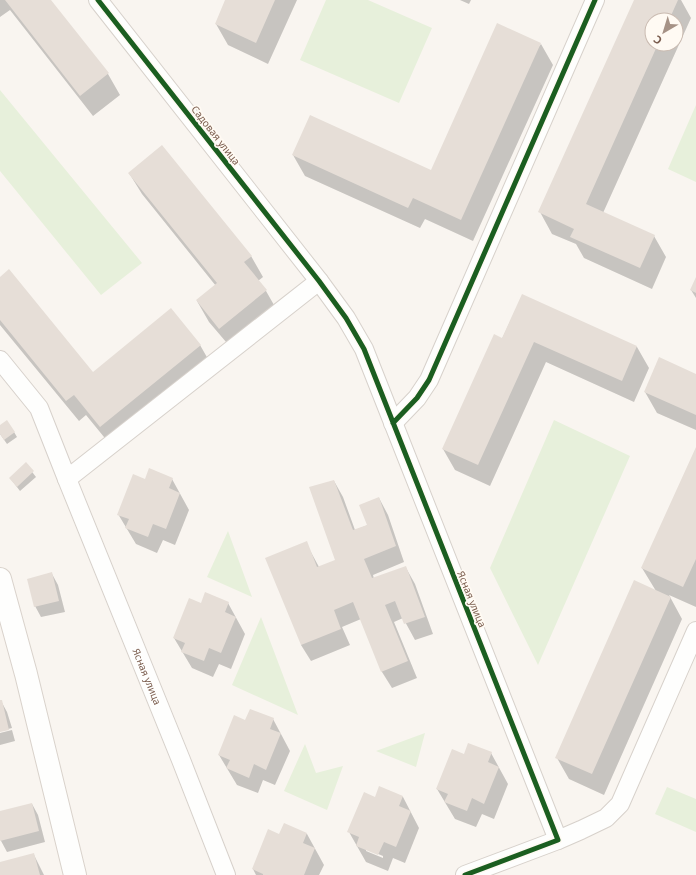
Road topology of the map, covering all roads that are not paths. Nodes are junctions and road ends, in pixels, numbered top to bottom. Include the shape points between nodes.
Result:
1 (98, 0) edge
2 (594, 0) edge
3 (319, 281) junction
4 (0, 360) edge
5 (393, 423) junction
6 (67, 479) junction
7 (0, 579) edge
8 (696, 631) edge
9 (558, 840) junction
10 (75, 875) edge
11 (226, 875) edge
12 (465, 875) edge

1 - 3 street, Садовая улица
2 - 5 street via 429,380 417,398
3 - 5 street, Ясная улица via 346,318 364,350
3 - 6 street
4 - 6 street, Ясная улица via 39,408
5 - 9 street, Ясная улица
6 - 11 street, Ясная улица
7 - 10 street
8 - 9 street via 620,804 606,818
9 - 12 street

